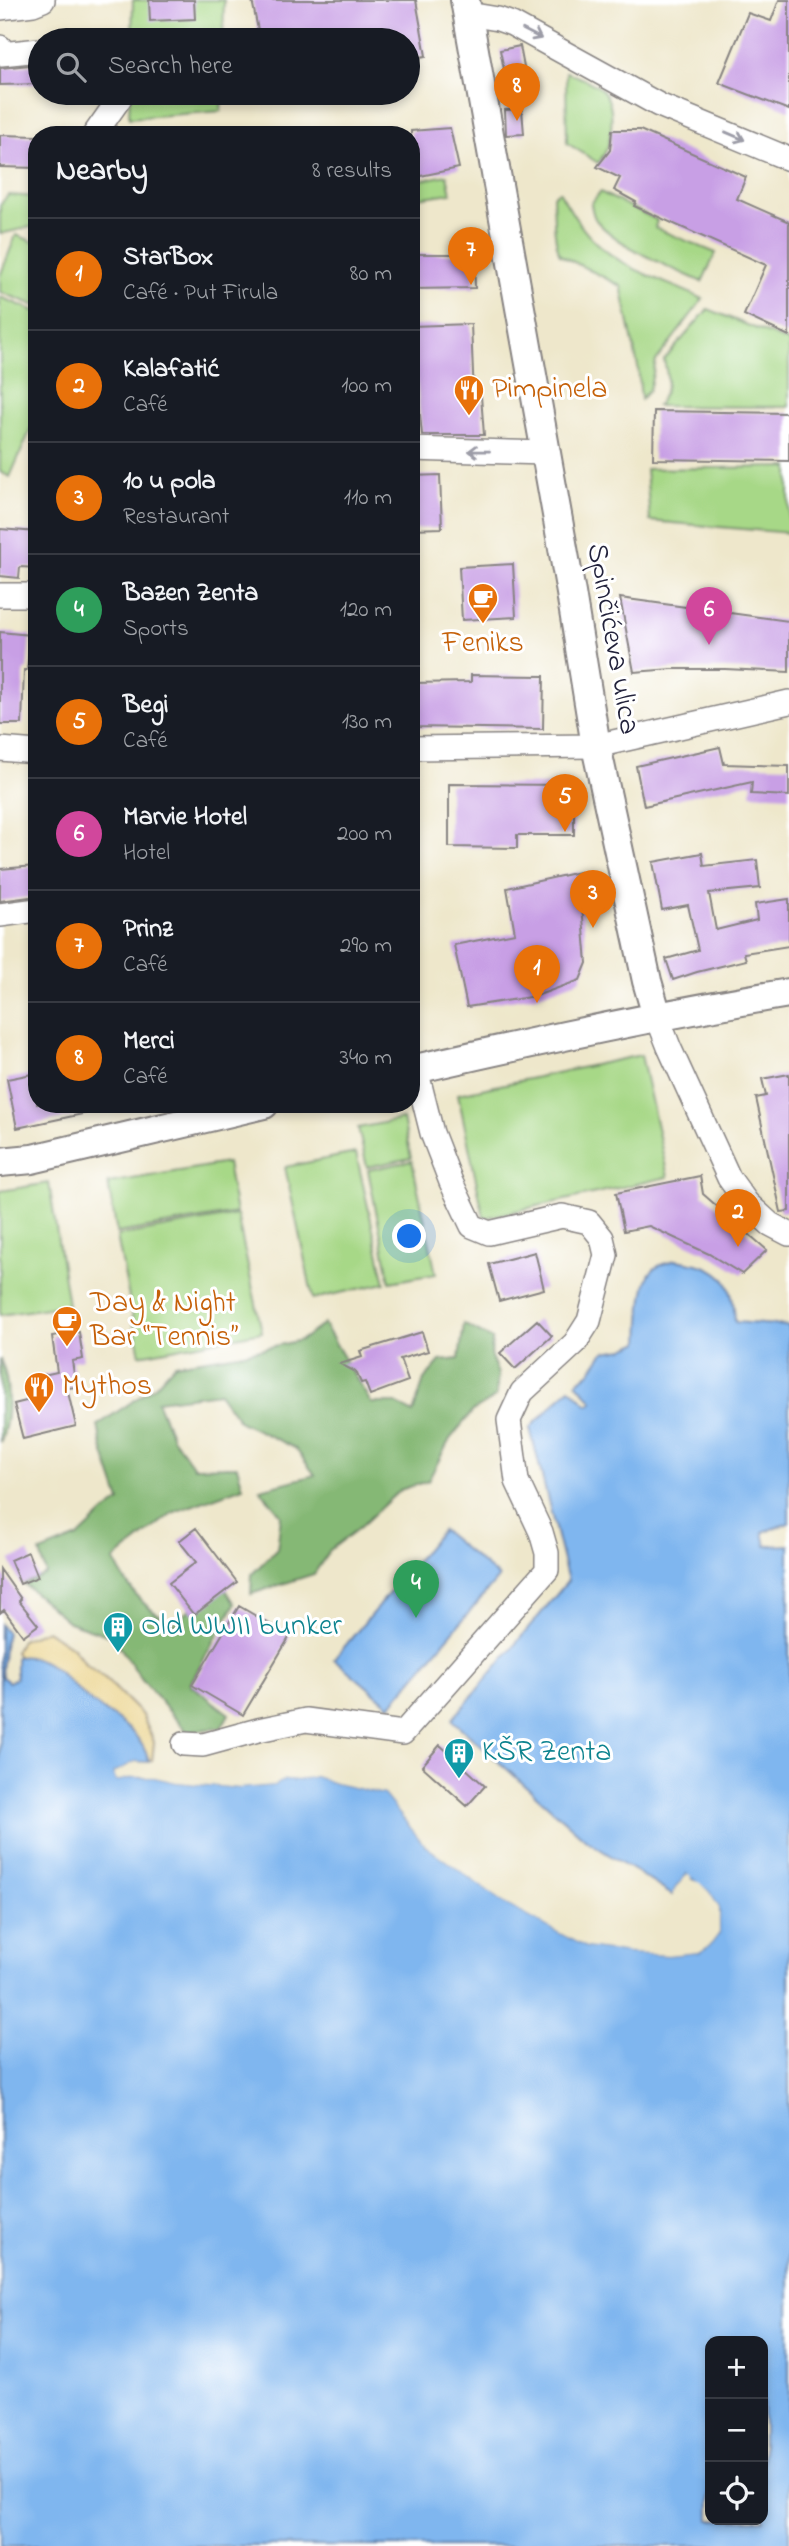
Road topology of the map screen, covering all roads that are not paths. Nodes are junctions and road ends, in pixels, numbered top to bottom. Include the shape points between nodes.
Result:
1 (43, 0) edge
2 (466, 7) edge
3 (0, 8) edge
4 (0, 47) edge
5 (28, 51) edge
6 (115, 105) edge
7 (100, 126) edge
8 (789, 159) edge
9 (420, 449) edge
10 (546, 453) junction
11 (0, 595) edge
12 (28, 595) edge
13 (789, 702) edge
14 (596, 746) junction
15 (420, 748) edge
16 (0, 749) edge
17 (28, 751) edge
18 (28, 912) edge
19 (0, 915) edge
20 (789, 993) edge
21 (657, 1016) junction
22 (420, 1068) edge
23 (420, 1093) edge
24 (226, 1113) edge
25 (0, 1162) edge
26 (789, 1234) edge
27 (184, 1744) dead end

1 - 3 street
2 -> 8 street, Spinčićeva ulica via 512,24 659,105
2 - 10 street, Spinčićeva ulica
4 - 5 street via 1,54
6 - 7 street
10 -> 9 street
10 - 14 street, Spinčićeva ulica
11 - 12 street
13 - 14 street
14 - 15 street
14 - 21 street, Spinčićeva ulica
16 - 17 street
18 - 19 street
20 - 21 street
21 - 22 street
21 - 26 street, Spinčićeva ulica via 729,1178 747,1203
23 - 27 street via 451,1182 472,1226 489,1233 562,1216 589,1223 602,1238 606,1255 589,1321 575,1343 522,1392 509,1420 517,1481 541,1532 547,1570 403,1733 306,1720 203,1745
24 - 25 street via 32,1159

